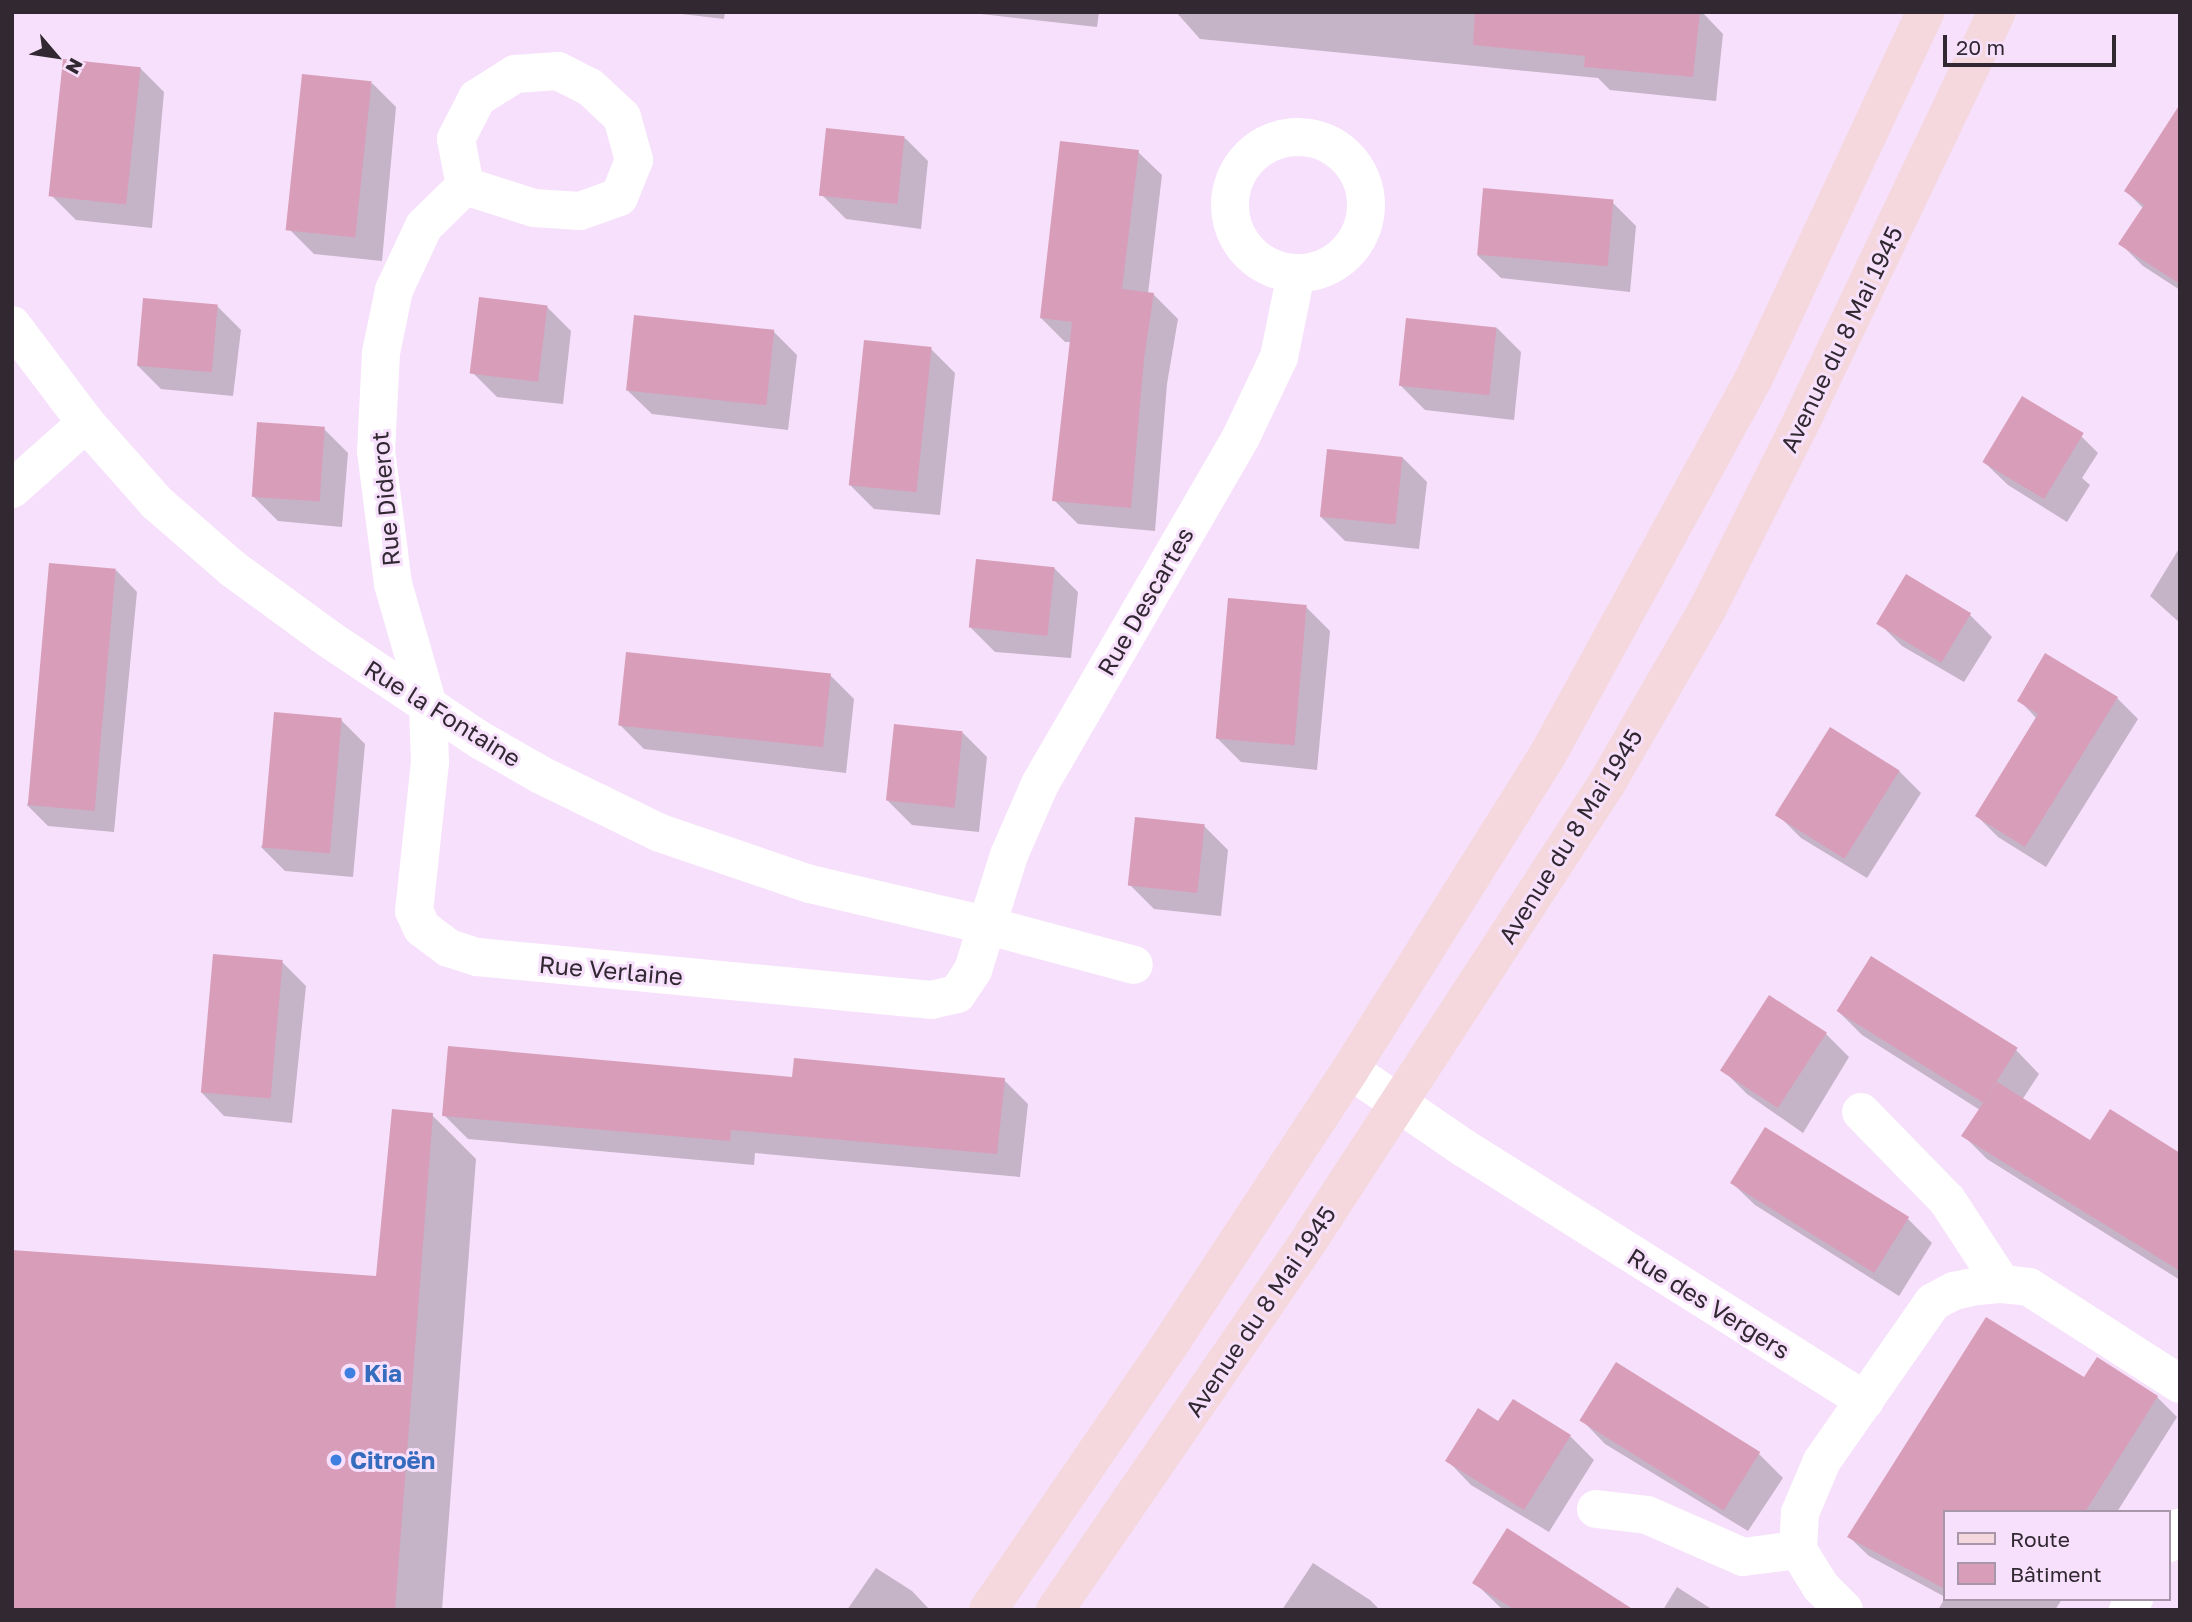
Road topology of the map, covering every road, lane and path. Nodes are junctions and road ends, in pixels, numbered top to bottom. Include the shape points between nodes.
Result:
1 (1925, 12) edge
2 (1997, 12) edge
3 (465, 186) junction
4 (1296, 274) dead end
5 (12, 325) edge
6 (86, 423) junction
7 (12, 489) edge
8 (428, 705) junction
9 (985, 925) junction
10 (1134, 965) dead end
11 (1350, 1070) junction
12 (1398, 1102) junction
13 (1861, 1112) dead end
14 (2002, 1283) junction
15 (2180, 1384) edge
16 (1865, 1401) junction
17 (1596, 1509) dead end
18 (1798, 1550) junction
19 (988, 1610) edge
20 (1055, 1610) edge
21 (1844, 1610) edge

1 - 11 main road via 1753,380 1648,575 1547,756
2 - 12 main road, Avenue du 8 Mai 1945 via 1708,608 1607,783
3 - 3 street via 534,208 580,211 619,197 634,160 622,117 590,87 558,71 515,74 477,98 456,139
3 - 8 street, Rue Diderot via 424,226 394,290 381,354 377,464 393,584
4 - 9 street, Rue Descartes via 1279,357 1241,437 1040,784
5 - 6 street, Rue la Fontaine
6 - 7 street
6 - 8 street, Rue la Fontaine via 157,503 233,569
8 - 9 street, Rue la Fontaine via 541,775 660,833 810,884
8 - 9 street, Rue Verlaine via 430,762 414,911 422,928 449,948 477,957 931,1000 957,993 973,970
9 - 10 street, Rue la Fontaine
11 - 12 street, Rue des Vergers
11 - 19 main road
12 - 16 street, Rue des Vergers
12 - 20 main road, Avenue du 8 Mai 1945
13 - 14 street via 1947,1200
14 - 15 street via 2029,1287 2051,1299
14 - 16 street via 1954,1291 1934,1302
16 - 18 street via 1822,1461 1800,1513
17 - 18 street via 1647,1515 1743,1556
18 - 21 street via 1821,1587

